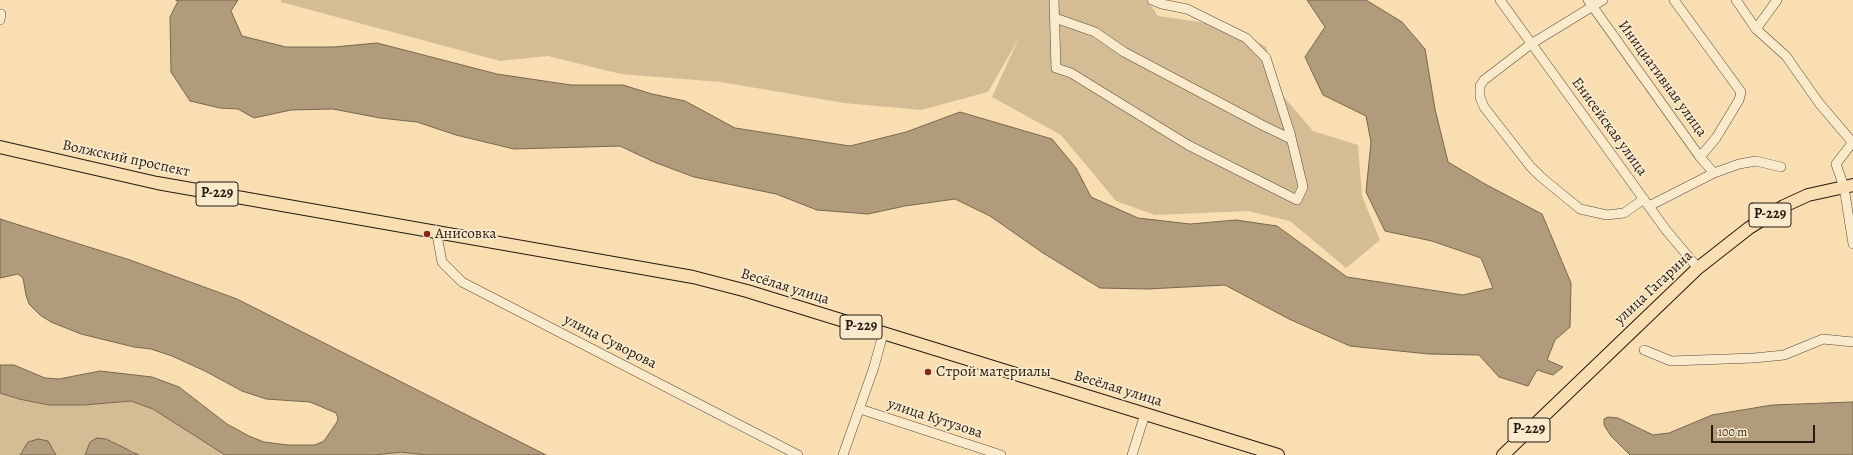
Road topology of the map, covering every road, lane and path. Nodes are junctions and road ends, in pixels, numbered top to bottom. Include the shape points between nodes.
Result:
1 (1054, 0) edge
2 (1152, 0) edge
3 (1500, 0) edge
4 (1603, 0) edge
5 (1674, 0) edge
6 (1736, 0) edge
7 (1777, 0) edge
8 (1590, 3) edge
9 (1054, 18) junction
10 (1756, 29) junction
11 (1531, 44) junction
12 (1291, 139) junction
13 (1853, 142) edge
14 (0, 147) edge
15 (1700, 157) junction
16 (1781, 167) dead end
17 (1714, 174) junction
18 (1849, 186) edge
19 (1646, 202) junction
20 (436, 230) junction
21 (1853, 244) edge
22 (1698, 268) junction
23 (884, 334) junction
24 (1853, 342) edge
25 (1644, 350) dead end
26 (860, 409) junction
27 (1145, 414) junction
28 (798, 455) edge
29 (843, 455) edge
30 (1001, 455) edge
31 (1132, 455) edge
32 (1278, 455) edge
33 (1503, 455) edge

1 - 9 street
2 - 12 street via 1187,9 1246,38 1266,58
3 - 11 street, Енисейская улица
4 - 8 street
5 - 15 street via 1741,92 1739,100 1716,138
6 - 10 street
7 - 10 street
8 - 11 street
8 - 15 street, Инициативная улица
9 - 12 street via 1095,32 1124,52
9 - 12 street via 1056,68 1071,73 1188,145 1297,200 1303,187
10 - 13 street via 1786,56 1819,103
11 - 19 street, Енисейская улица
11 - 19 street via 1484,80 1479,90 1484,107 1530,166 1580,209 1607,215 1624,213
13 - 18 street via 1836,164
14 - 20 main road, Волжский проспект / Р-229 via 157,183
15 - 17 street, Инициативная улица
16 - 17 street via 1756,161 1739,164
17 - 19 street
18 - 21 street
18 - 22 main road, улица Гагарина / Р-229 via 1808,195 1784,206 1749,228
19 - 22 street, Енисейская улица
20 - 23 main road, Весёлая улица / Р-229 via 693,277 747,291
20 - 28 street, улица Суворова via 442,262 462,282
22 - 33 main road, улица Гагарина / Р-229
23 - 26 street
23 - 27 main road, Весёлая улица / Р-229
24 - 25 street via 1823,339 1784,355 1754,358 1671,361
26 - 29 street
26 - 30 street, улица Кутузова
27 - 31 street
27 - 32 main road, Весёлая улица / Р-229

